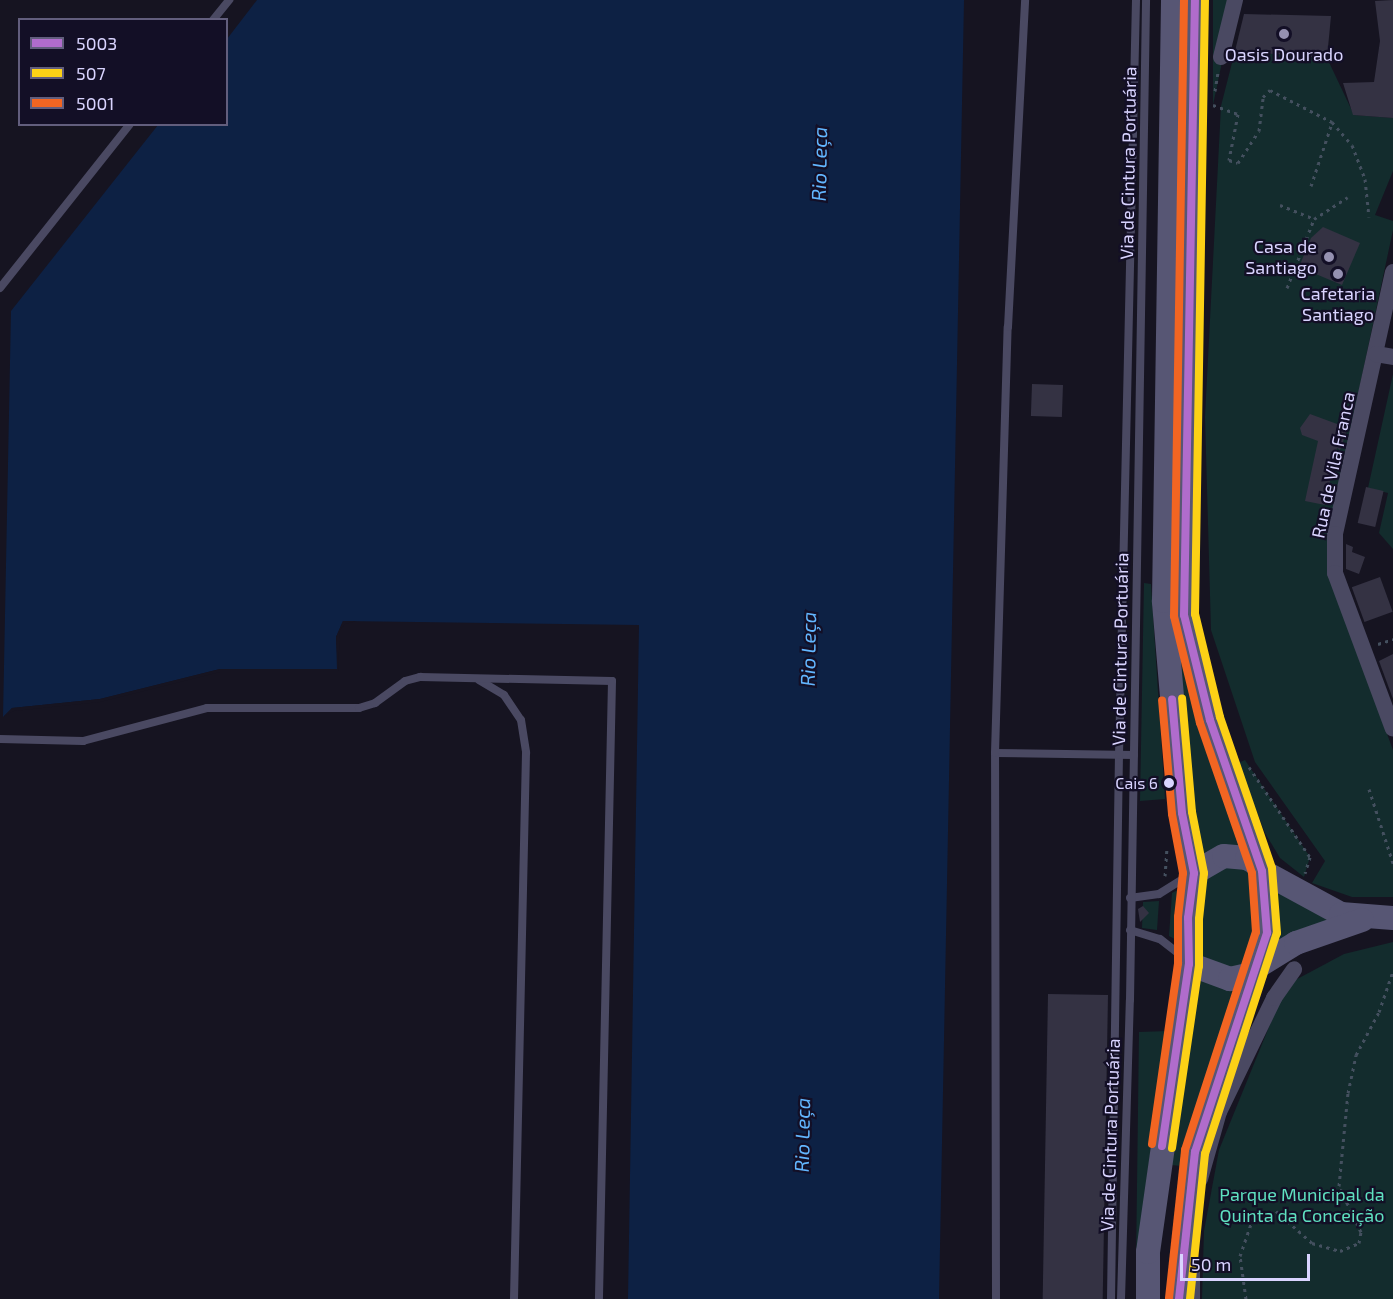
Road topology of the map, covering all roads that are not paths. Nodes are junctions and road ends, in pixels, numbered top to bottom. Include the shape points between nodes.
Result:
1 (229, 0) edge
2 (1025, 0) edge
3 (1136, 0) edge
4 (1146, 0) edge
5 (1173, 0) edge
6 (1195, 0) edge
7 (1234, 0) edge
8 (215, 18) edge
9 (1221, 57) road end
10 (128, 126) edge
11 (1393, 272) edge
12 (0, 288) edge
13 (1385, 355) edge
14 (477, 678) junction
15 (1393, 729) edge
16 (0, 739) edge
17 (995, 753) junction
18 (1119, 755) junction
19 (1134, 755) junction
20 (1260, 868) junction
21 (1194, 873) junction
22 (1130, 898) junction
23 (1383, 918) edge
24 (1130, 930) junction
25 (1189, 964) junction
26 (1257, 969) junction
27 (1294, 969) dead end
28 (514, 1299) edge
29 (599, 1299) edge
30 (996, 1299) edge
31 (1112, 1299) edge
32 (1121, 1299) edge
33 (1148, 1299) edge
34 (1179, 1299) edge
35 (1192, 1299) edge

1 - 8 lane
2 - 17 lane via 1008,327
3 - 18 lane, Via de Cintura Portuária
4 - 19 lane, Via de Cintura Portuária
5 - 21 main road via 1164,601 1182,813
6 - 20 main road via 1184,615 1210,720
7 - 9 street
10 - 12 lane
11 - 13 street, Rua de Vila Franca
13 - 15 street, Rua de Vila Franca via 1335,534 1335,573
14 - 16 lane via 405,681 375,704 359,708 207,708 83,741
14 - 28 lane via 504,695 521,720 526,753
14 - 29 lane via 612,681
17 - 18 lane
17 - 30 lane
18 - 19 lane
18 - 31 lane, Via de Cintura Portuária
19 - 22 lane, Via de Cintura Portuária
20 - 21 main road via 1247,858 1224,856
20 - 23 main road via 1298,894 1341,914
20 - 26 main road via 1268,933
21 - 22 lane via 1160,894
21 - 25 main road via 1188,918
22 - 24 lane, Via de Cintura Portuária
23 - 26 main road via 1337,925 1296,943
24 - 25 lane via 1160,939 1179,951
24 - 32 lane, Via de Cintura Portuária
25 - 26 main road via 1230,979
25 - 33 main road via 1148,1252
26 - 34 main road via 1195,1152
27 - 35 street via 1274,998 1219,1112 1200,1182 1191,1253

